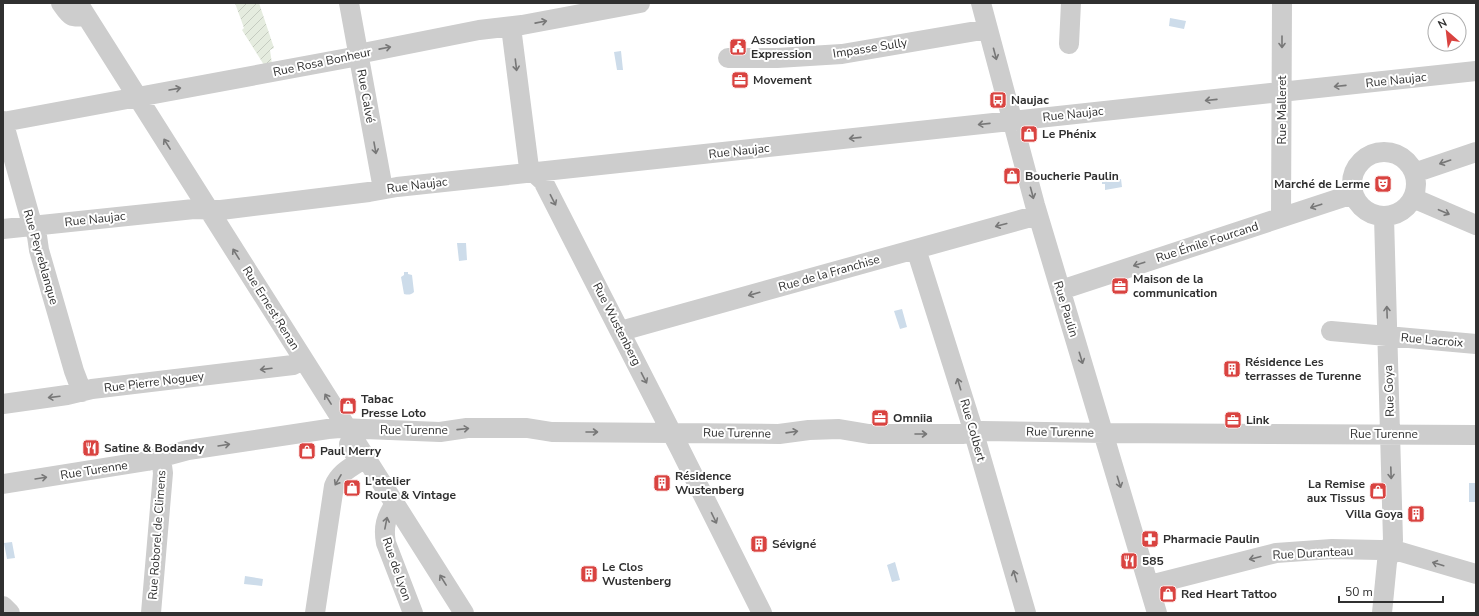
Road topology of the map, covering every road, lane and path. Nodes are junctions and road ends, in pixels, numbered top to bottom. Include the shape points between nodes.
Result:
1 (62, 3) edge
2 (349, 3) edge
3 (640, 3) edge
4 (981, 3) edge
5 (1071, 3) edge
6 (1282, 3) edge
7 (82, 9) edge
8 (512, 27) junction
9 (988, 29) junction
10 (1070, 44) dead end
11 (358, 55) junction
12 (728, 58) dead end
13 (1476, 71) edge
14 (1282, 92) junction
15 (137, 96) junction
16 (1012, 121) junction
17 (3, 122) edge
18 (1476, 152) edge
19 (533, 172) junction
20 (1414, 173) junction
21 (383, 189) junction
22 (1353, 194) junction
23 (1413, 198) junction
24 (208, 210) junction
25 (1038, 215) junction
26 (1384, 216) junction
27 (1282, 217) junction
28 (1476, 225) edge
29 (33, 226) junction
30 (3, 229) edge
31 (916, 249) junction
32 (1061, 290) junction
33 (1331, 331) dead end
34 (621, 333) junction
35 (1387, 336) junction
36 (1476, 344) edge
37 (304, 360) junction
38 (82, 392) junction
39 (3, 404) edge
40 (343, 428) junction
41 (973, 432) junction
42 (672, 433) junction
43 (1104, 433) junction
44 (1390, 434) junction
45 (1476, 435) edge
46 (161, 458) junction
47 (362, 460) junction
48 (3, 484) edge
49 (395, 504) junction
50 (1390, 551) junction
51 (1476, 574) edge
52 (1150, 585) junction
53 (3, 606) edge
54 (10, 613) edge
55 (151, 613) edge
56 (315, 613) edge
57 (413, 613) edge
58 (464, 613) edge
59 (762, 613) edge
60 (1026, 613) edge
61 (1157, 613) edge
62 (1382, 613) edge

1 - 7 street via 74,18
2 - 11 street, Rue Calvé
8 -> 3 street, Rue Rosa Bonheur
4 - 9 street, Rue Paulin
5 - 10 street
6 -> 14 street, Rue Malleret
7 - 15 street, Rue Ernest Renan
11 -> 8 street, Rue Rosa Bonheur via 479,30
8 -> 19 street, Rue Wustenberg via 528,163
9 - 12 street, Impasse Sully via 842,54
9 -> 16 street, Rue Paulin
15 -> 11 street, Rue Rosa Bonheur
11 -> 21 street, Rue Calvé
13 -> 14 street, Rue Naujac
14 -> 16 street, Rue Naujac
14 - 27 street, Rue Malleret
15 - 17 street, Rue Rosa Bonheur
24 -> 15 street, Rue Ernest Renan
16 -> 19 street, Rue Naujac
16 -> 25 street, Rue Paulin
17 - 29 street, Rue Peyreblanque
18 -> 20 street
19 - 21 street, Rue Naujac
19 -> 34 street, Rue Wustenberg via 544,181
20 - 22 street via 1406,161 1393,153 1374,154 1365,158 1355,170
20 - 23 street via 1416,186
21 - 24 street, Rue Naujac
22 - 26 street via 1365,210 1374,215
22 -> 27 street, Rue Émile Fourcand
23 - 26 street via 1401,211
23 -> 28 street
24 - 29 street, Rue Naujac via 194,209
37 -> 24 street, Rue Ernest Renan
25 -> 31 street, Rue de la Franchise
25 - 32 street, Rue Paulin
35 -> 26 street, Rue Goya
27 -> 32 street, Rue Émile Fourcand
29 - 30 street, Rue Naujac
29 - 38 street, Rue Peyreblanque
31 -> 34 street, Rue de la Franchise
41 -> 31 street, Rue Colbert
32 -> 43 street, Rue Paulin
33 - 35 street, Rue Lacroix
34 -> 42 street, Rue Wustenberg
35 - 36 street, Rue Lacroix
35 - 44 street, Rue Goya
37 -> 38 street, Rue Pierre Noguey via 293,365
40 -> 37 street, Rue Ernest Renan
38 -> 39 street, Rue Pierre Noguey
40 -> 42 street, Rue Turenne via 440,432 467,428 527,428 552,432
46 -> 40 street, Rue Turenne via 188,450
40 - 47 street, Rue Ernest Renan
42 -> 41 street, Rue Turenne via 779,434 831,429 869,434
41 - 43 street, Rue Turenne
60 -> 41 street, Rue Colbert
42 -> 59 street, Rue Wustenberg
43 - 44 street, Rue Turenne
43 -> 52 street, Rue Paulin
44 - 45 street, Rue Turenne
44 -> 50 street, Rue Goya via 1393,540
48 -> 46 street, Rue Turenne
46 - 55 street, Rue Roborel de Climens via 163,473
47 - 49 street
47 -> 56 street via 342,473 334,486
57 -> 49 street, Rue de Lyon via 384,534 386,518
58 -> 49 street
51 -> 50 street, Rue Duranteau
50 -> 52 street, Rue Duranteau via 1332,549 1280,552
50 - 62 street, Rue Goya
52 - 61 street, Rue Paulin
53 - 54 street

